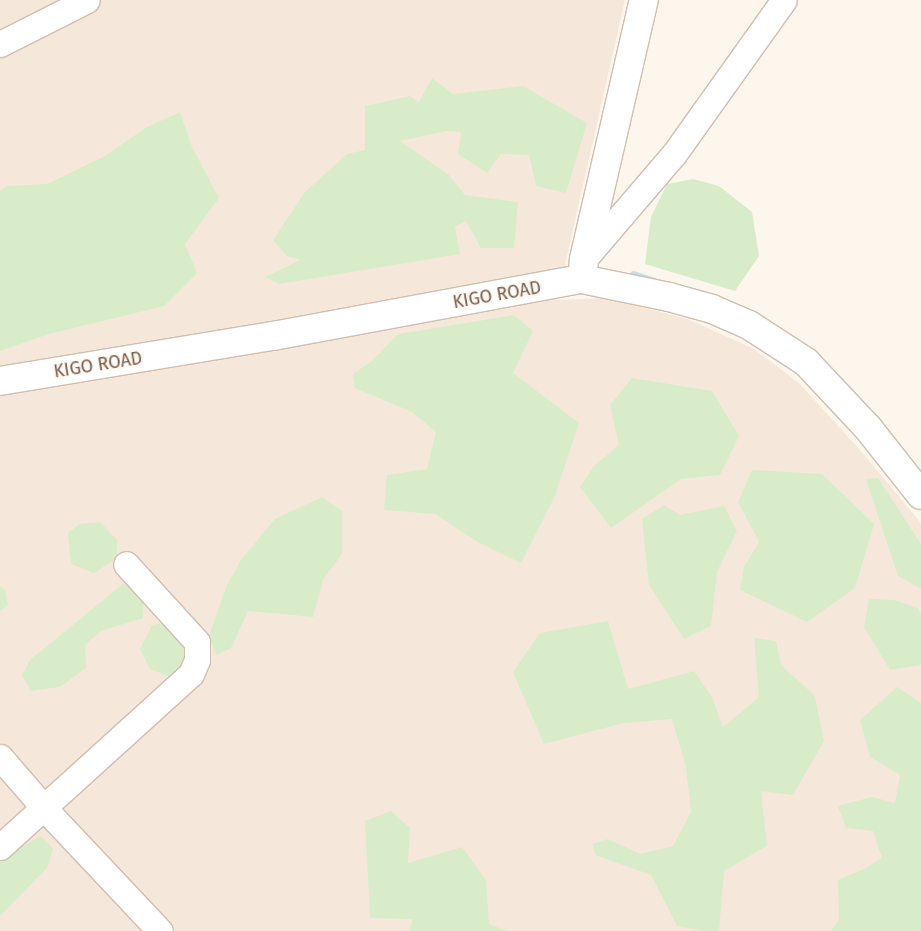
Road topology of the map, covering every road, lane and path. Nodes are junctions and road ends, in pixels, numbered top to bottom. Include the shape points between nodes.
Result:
1 (87, 0) edge
2 (644, 0) edge
3 (784, 0) edge
4 (0, 44) edge
5 (583, 269) junction
6 (0, 381) edge
7 (921, 495) edge
8 (126, 564) dead end
9 (0, 757) edge
10 (44, 808) junction
11 (0, 847) edge
12 (160, 931) edge

1 - 4 street
2 - 5 street
3 - 5 street via 674,154
5 - 6 street, KIGO ROAD via 273,336
5 - 7 street, KIGO ROAD via 712,309 749,325 806,362 868,428
8 - 10 street via 197,642 197,660 191,674
9 - 10 street
10 - 11 street
10 - 12 street

